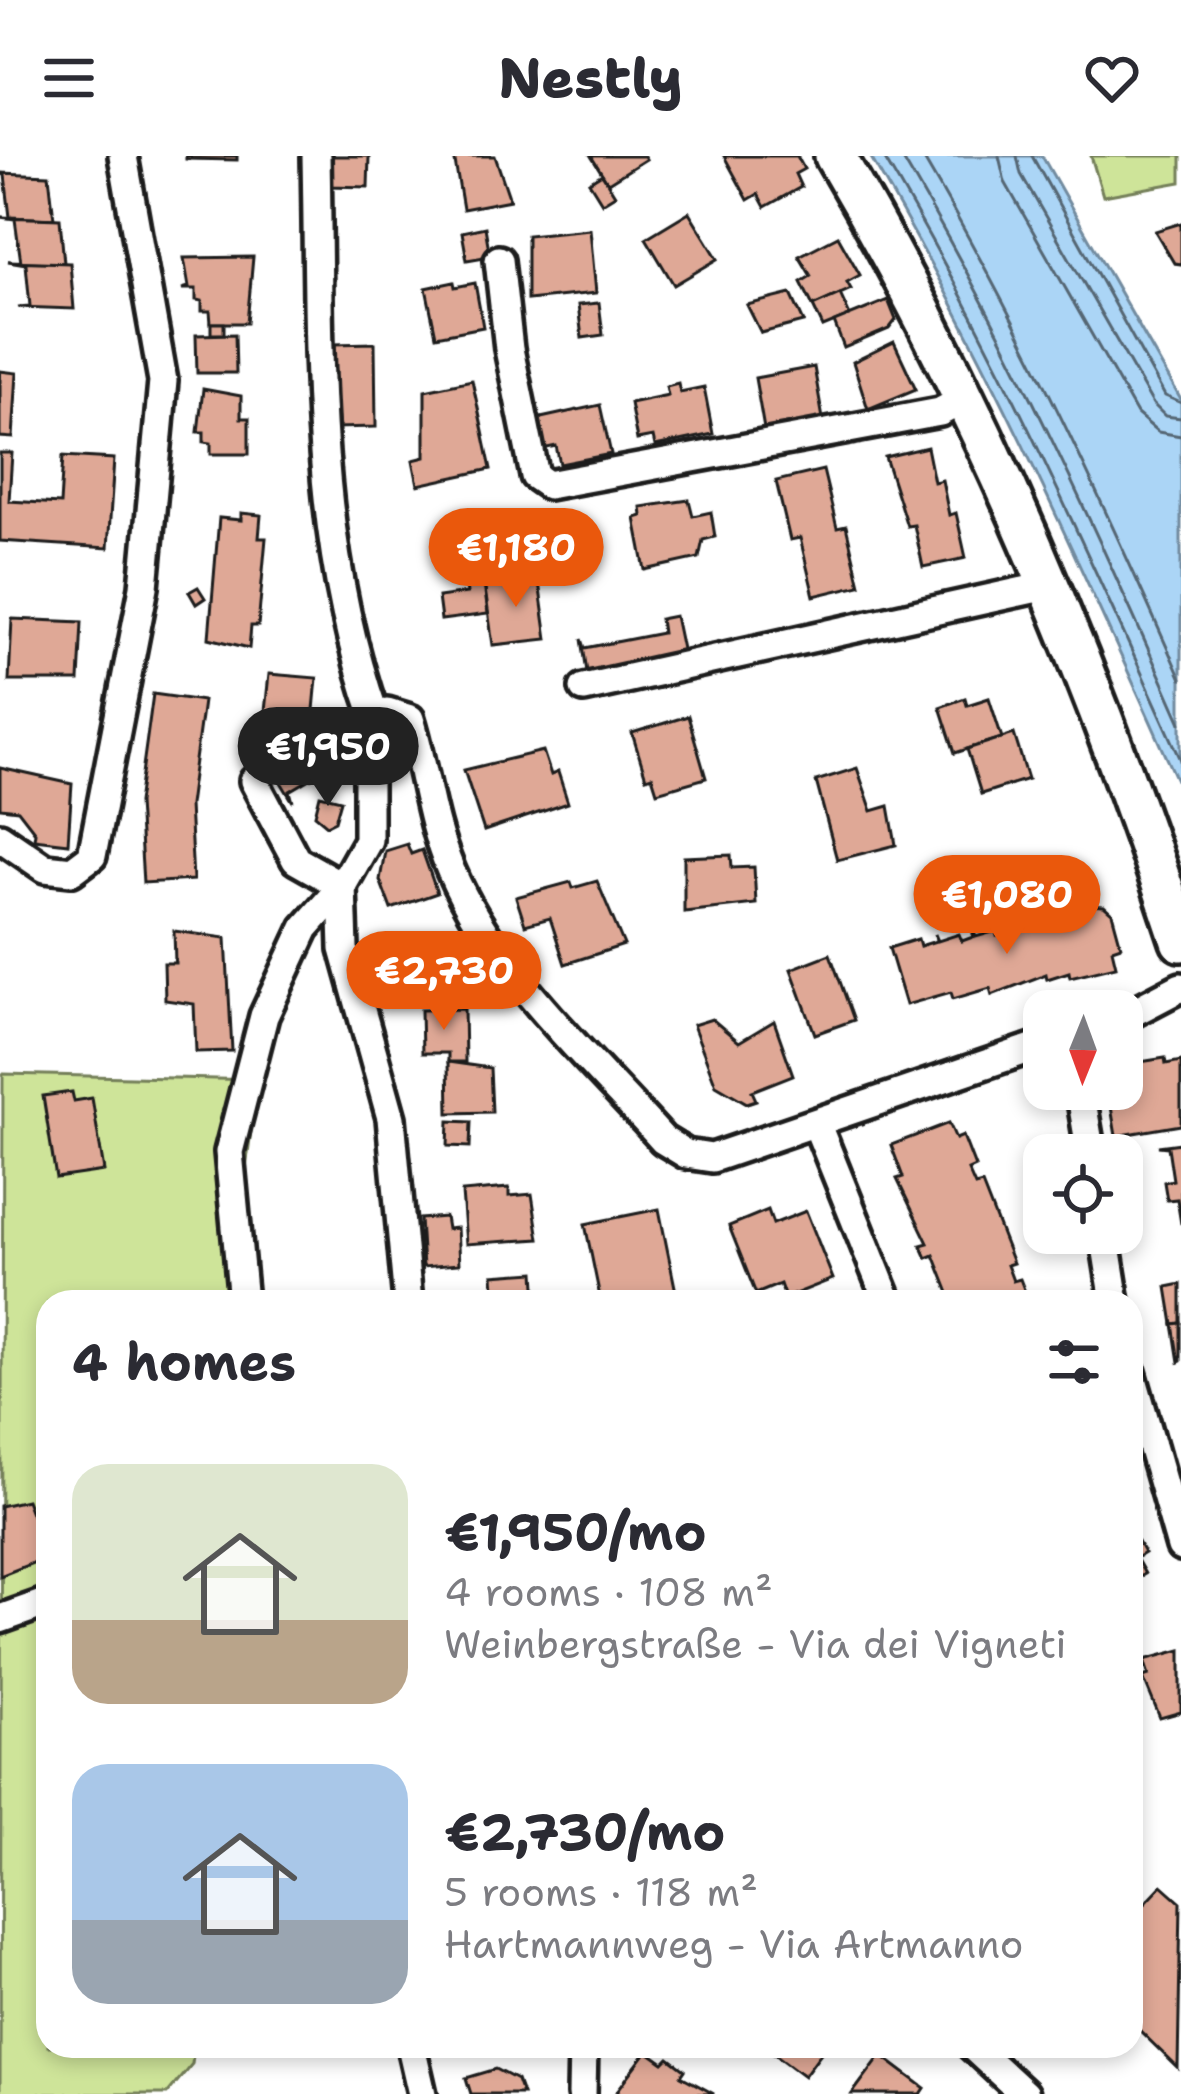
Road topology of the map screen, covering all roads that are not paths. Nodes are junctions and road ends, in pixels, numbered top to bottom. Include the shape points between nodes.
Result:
1 (123, 156) edge
2 (316, 156) edge
3 (836, 156) edge
4 (499, 260) dead end
5 (966, 398) junction
6 (1051, 585) junction
7 (584, 688) dead end
8 (375, 716) junction
9 (254, 781) dead end
10 (0, 838) edge
11 (343, 886) junction
12 (1181, 941) edge
13 (1181, 987) edge
14 (1143, 1007) edge
15 (1023, 1051) edge
16 (817, 1125) junction
17 (1107, 1254) edge
18 (242, 1290) edge
19 (406, 1290) edge
20 (883, 1290) edge
21 (1113, 1290) edge
22 (1143, 1414) edge
23 (1181, 1547) edge
24 (36, 1606) edge
25 (0, 1619) edge
26 (414, 2058) edge
27 (583, 2058) edge
28 (985, 2058) edge
29 (422, 2094) edge
30 (582, 2094) edge
31 (1024, 2094) edge

1 - 10 street via 163,381 144,587 92,856 72,871 45,868
2 - 8 street via 323,471 344,612
3 - 5 street
4 - 5 street via 535,476 548,485 940,412
5 - 6 street
6 - 7 street
6 - 12 street
8 - 11 street via 366,741 368,840
8 - 16 street via 410,719 424,798 452,874 495,950 663,1140 712,1158
9 - 11 street via 296,860
11 - 18 street via 304,928 248,1070 230,1153
11 - 19 street via 344,949 391,1118
13 - 14 street
15 - 16 street
16 - 20 street
17 - 21 street
22 - 23 street
24 - 25 street
26 - 29 street
27 - 30 street
28 - 31 street

